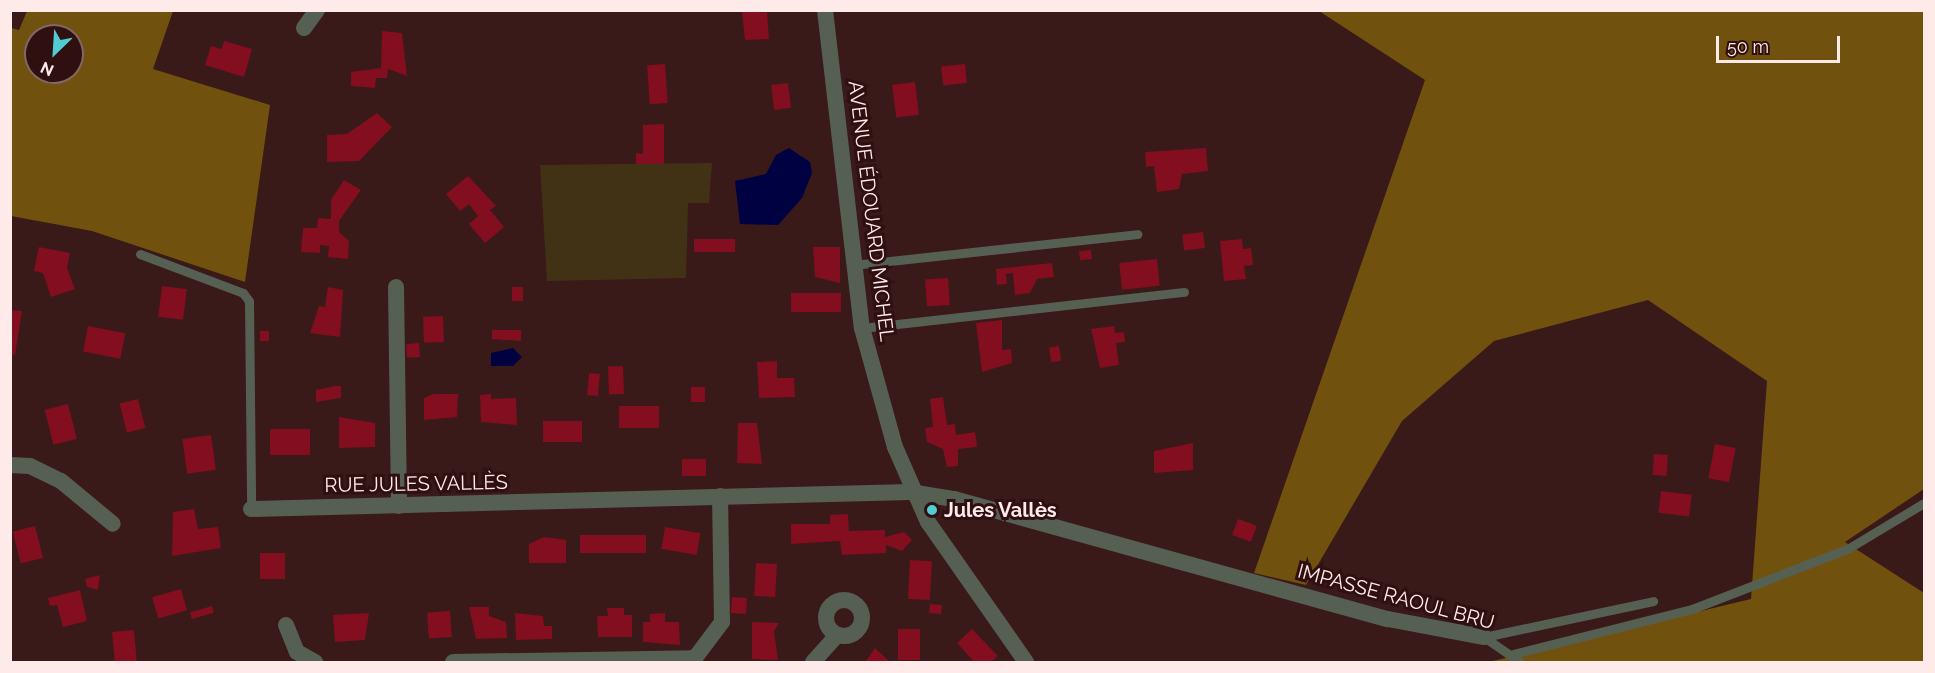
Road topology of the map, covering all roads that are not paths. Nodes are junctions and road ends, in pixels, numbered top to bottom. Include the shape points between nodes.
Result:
1 (317, 10) edge
2 (825, 10) edge
3 (304, 28) dead end
4 (1137, 234) dead end
5 (140, 254) dead end
6 (854, 265) junction
7 (396, 288) dead end
8 (1184, 292) dead end
9 (862, 328) junction
10 (10, 465) edge
11 (910, 492) junction
12 (720, 496) junction
13 (1924, 503) edge
14 (399, 506) junction
15 (251, 508) joint
16 (113, 524) dead end
17 (1653, 601) dead end
18 (286, 625) dead end
19 (837, 635) dead end
20 (1484, 638) junction
21 (1513, 654) junction
22 (710, 656) edge
23 (655, 661) edge
24 (541, 662) edge
25 (315, 663) edge
26 (453, 663) edge
27 (813, 663) edge
28 (1026, 663) edge
29 (1520, 663) edge

1 - 3 street
2 - 6 street, AVENUE ÉDOUARD MICHEL
4 - 6 lane
5 - 15 lane, RUE JULES VALLÈS via 243,293 249,301
6 - 9 street, AVENUE ÉDOUARD MICHEL
7 - 14 street
8 - 9 lane
9 - 11 street, AVENUE ÉDOUARD MICHEL
10 - 16 street via 30,466 62,481
11 - 12 street, RUE JULES VALLÈS
11 - 20 street, IMPASSE RAOUL BRU via 987,508 1388,619
11 - 28 street, AVENUE ÉDOUARD MICHEL
12 - 14 street, RUE JULES VALLÈS
12 - 22 street via 722,622
13 - 21 lane, IMPASSE RAOUL BRU via 1849,548 1692,609
14 - 15 street, RUE JULES VALLÈS
17 - 20 lane
18 - 25 street via 297,652
19 - 27 street
20 - 21 lane, IMPASSE RAOUL BRU
21 - 29 lane
22 - 23 street
23 - 24 street
24 - 26 street

